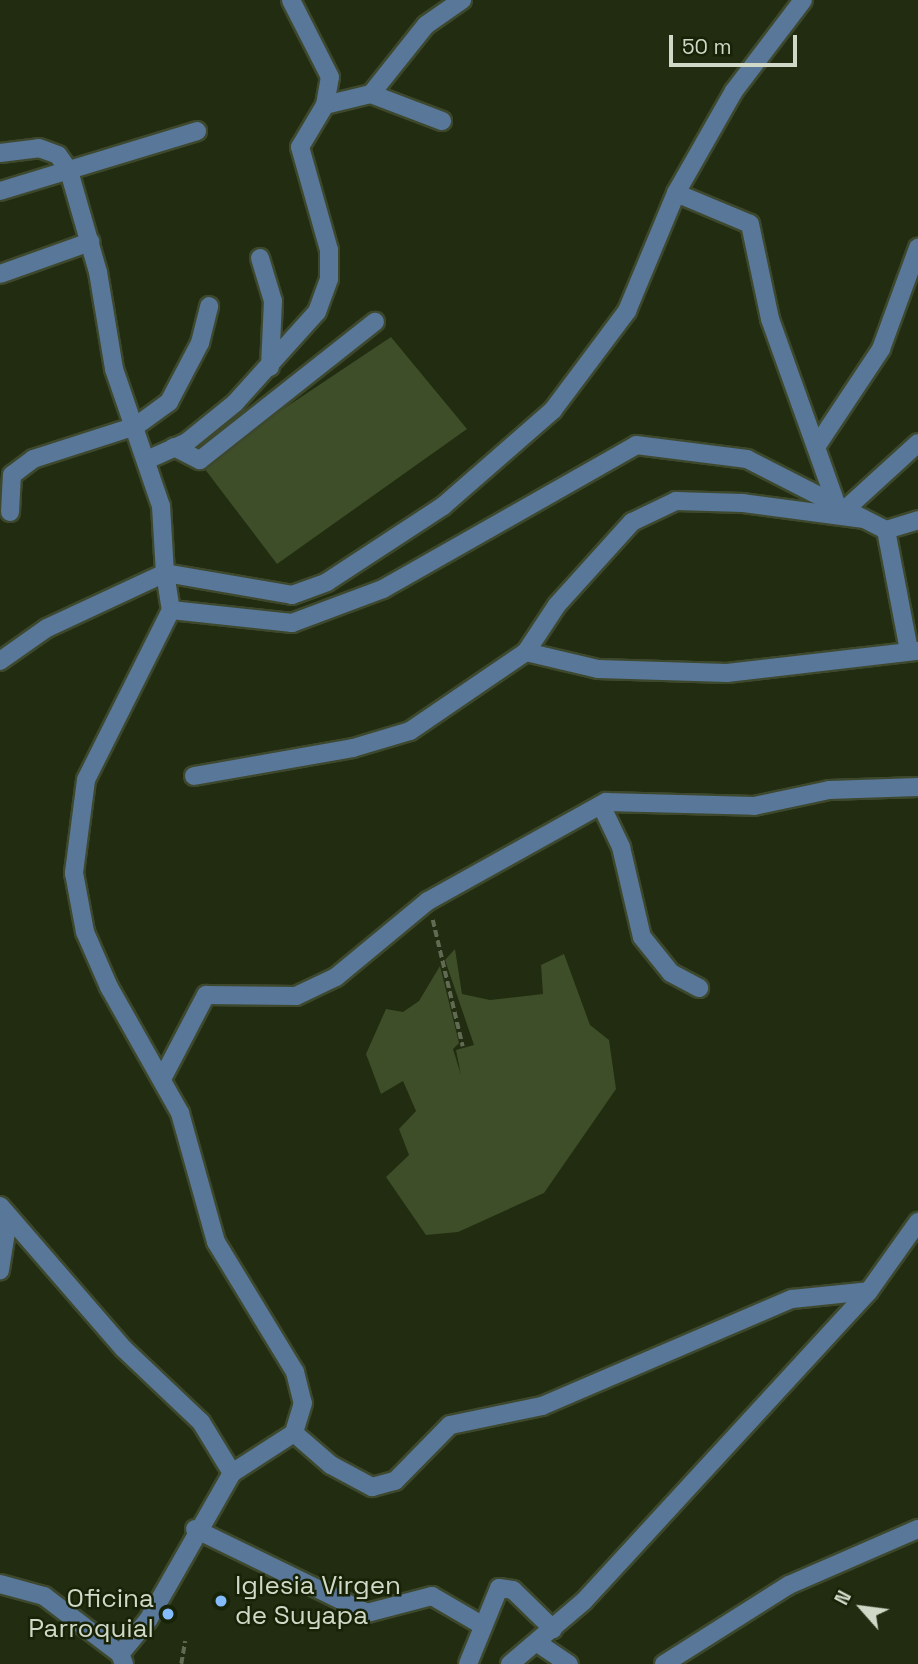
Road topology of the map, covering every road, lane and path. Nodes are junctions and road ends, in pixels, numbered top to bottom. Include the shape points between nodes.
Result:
1 (291, 0) edge
2 (462, 0) edge
3 (803, 0) edge
4 (371, 93) junction
5 (325, 105) junction
6 (442, 121) dead end
7 (197, 131) dead end
8 (0, 153) edge
9 (69, 171) junction
10 (0, 191) edge
11 (676, 193) junction
12 (90, 242) junction
13 (918, 248) edge
14 (260, 258) dead end
15 (0, 274) edge
16 (209, 306) dead end
17 (375, 322) dead end
18 (270, 367) junction
19 (136, 426) junction
20 (918, 443) edge
21 (174, 447) junction
22 (816, 447) junction
23 (149, 459) junction
24 (842, 504) junction
25 (10, 513) dead end
26 (918, 520) edge
27 (879, 525) junction
28 (165, 573) junction
29 (170, 610) junction
30 (913, 651) edge
31 (526, 652) junction
32 (0, 661) edge
33 (194, 776) dead end
34 (918, 788) edge
35 (601, 805) junction
36 (428, 901) junction
37 (699, 988) dead end
38 (463, 1047) dead end
39 (162, 1079) junction
40 (0, 1206) edge
41 (0, 1213) edge
42 (918, 1222) edge
43 (0, 1271) edge
44 (869, 1291) junction
45 (294, 1433) junction
46 (232, 1473) junction
47 (918, 1528) edge
48 (195, 1529) junction
49 (0, 1584) edge
50 (480, 1624) junction
51 (553, 1629) junction
52 (185, 1641) dead end
53 (539, 1644) junction
54 (122, 1659) edge
55 (184, 1663) edge
56 (468, 1664) edge
57 (510, 1664) edge
58 (569, 1664) edge
59 (664, 1664) edge

1 - 5 street via 330,77
2 - 4 street via 426,25
3 - 11 street via 734,91
4 - 5 street
4 - 6 street
5 - 18 street via 300,148 329,250 330,279 317,312
7 - 9 street
8 - 9 street via 39,148 58,155
9 - 10 street
9 - 12 street
11 - 22 street via 750,225 770,319
11 - 28 street via 627,312 553,410 443,506 327,582 292,594
12 - 15 street
12 - 19 street via 114,369
13 - 22 street via 881,349
14 - 18 street via 273,301
16 - 19 street via 201,343 169,402
17 - 21 street via 200,460
18 - 21 street
19 - 23 street
19 - 25 street via 33,459 12,475
20 - 24 street
21 - 23 street
22 - 24 street
23 - 28 street via 161,506
24 - 27 street
24 - 29 street via 747,459 636,445 383,589 292,623
26 - 27 street
27 - 30 street
27 - 31 street via 743,503 677,501 632,522 557,605
28 - 29 street
28 - 32 street via 47,628
29 - 39 street via 86,780 74,873 85,932
30 - 31 street via 727,673 598,668
31 - 33 street via 410,731 353,748
34 - 35 street via 829,790 754,806
35 - 36 street
35 - 37 street via 621,847 642,937 671,973
36 - 38 path
36 - 39 street via 336,977 296,996 206,995
39 - 45 street via 180,1113 216,1242 295,1371 303,1403
40 - 46 street via 124,1349 201,1422
41 - 43 street via 6,1232
42 - 44 street
44 - 45 street via 792,1299 542,1406 450,1425 395,1481 372,1487 331,1465
44 - 51 street
45 - 46 street
46 - 48 street
47 - 59 street via 789,1585
48 - 50 street via 366,1613 432,1596
48 - 54 street via 148,1620
49 - 54 street via 44,1596
50 - 51 street via 494,1591 506,1587
50 - 56 street
51 - 53 street
52 - 55 path
53 - 57 street
53 - 58 street

